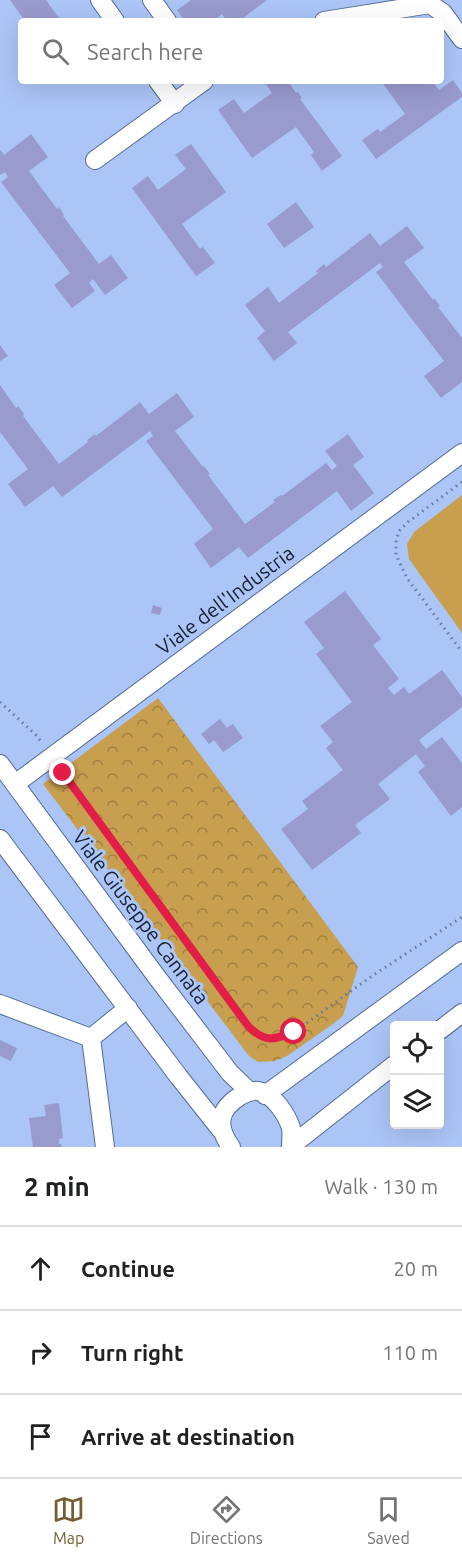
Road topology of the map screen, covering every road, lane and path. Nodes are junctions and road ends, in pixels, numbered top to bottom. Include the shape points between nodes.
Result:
1 (99, 0) edge
2 (152, 0) edge
3 (113, 18) edge
4 (165, 18) edge
5 (343, 18) edge
6 (462, 39) edge
7 (160, 84) edge
8 (200, 84) edge
9 (175, 104) junction
10 (95, 160) dead end
11 (462, 453) edge
12 (462, 482) edge
13 (462, 652) edge
14 (0, 702) edge
15 (52, 757) junction
16 (0, 764) edge
17 (15, 784) junction
18 (0, 839) edge
19 (462, 917) edge
20 (462, 951) edge
21 (0, 1004) edge
22 (128, 1008) junction
23 (462, 1013) edge
24 (444, 1027) edge
25 (92, 1038) junction
26 (390, 1068) edge
27 (258, 1094) junction
28 (221, 1130) junction
29 (291, 1146) edge
30 (105, 1147) edge
31 (231, 1147) edge

1 - 3 street
2 - 4 street
5 - 6 street via 430,4 443,13
7 - 9 street
8 - 9 street
9 - 10 street
11 - 15 street, Viale dell'Industria
12 - 13 path via 399,531 396,555 407,578
14 - 15 path via 36,735
15 - 17 street, Viale dell'Industria
15 - 19 path via 248,1026 265,1039 294,1032
16 - 17 street, Viale Giuseppe Cannata
17 - 27 street, Viale Giuseppe Cannata via 230,1073
18 - 22 street
20 - 27 street
21 - 25 street
22 - 25 street
22 - 28 street
23 - 24 street
25 - 30 street
26 - 29 street
27 - 28 street via 244,1094 231,1102 222,1113
27 - 29 street, Viale Giuseppe Cannata via 272,1098 283,1112 291,1129
28 - 31 street

